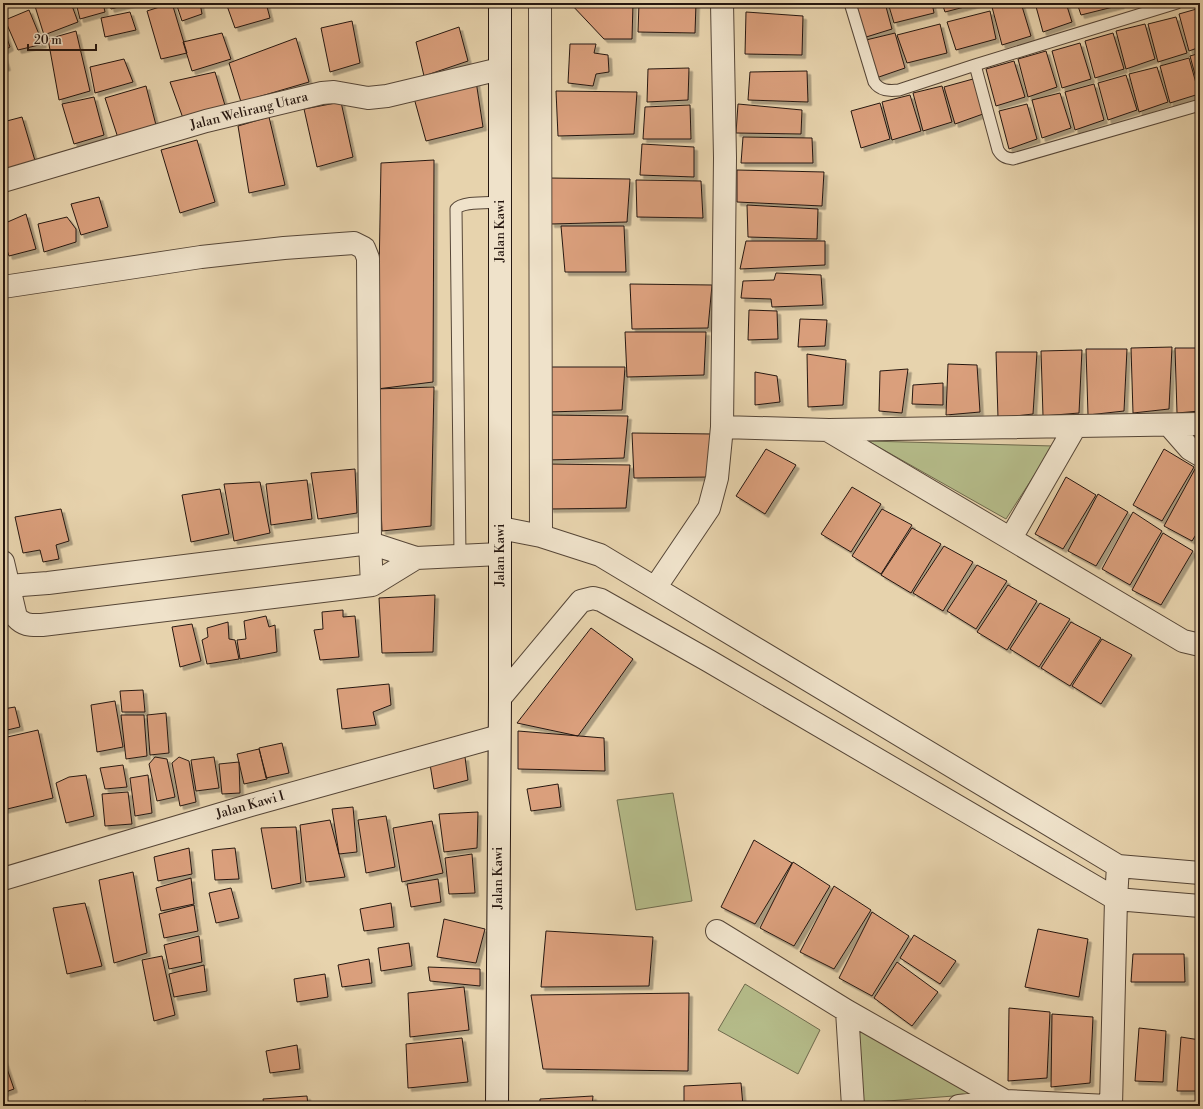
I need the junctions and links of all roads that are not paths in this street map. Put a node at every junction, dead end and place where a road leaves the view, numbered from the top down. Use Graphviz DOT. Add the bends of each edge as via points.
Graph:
graph roads {
  1 [pos="500,3"];
  2 [pos="540,3"];
  3 [pos="722,3"];
  4 [pos="850,3"];
  5 [pos="1177,3"];
  6 [pos="975,65"];
  7 [pos="500,69"];
  8 [pos="1200,105"];
  9 [pos="3,181"];
  10 [pos="500,202"];
  11 [pos="3,287"];
  12 [pos="1200,424"];
  13 [pos="1169,425"];
  14 [pos="1075,426"];
  15 [pos="722,427"];
  16 [pos="829,430"];
  17 [pos="1200,455"];
  18 [pos="500,528"];
  19 [pos="541,536"];
  20 [pos="1011,538"];
  21 [pos="370,543"];
  22 [pos="500,554"];
  23 [pos="460,556"];
  24 [pos="416,558"];
  25 [pos="3,562"];
  26 [pos="372,585"];
  27 [pos="8,586"];
  28 [pos="655,588"];
  29 [pos="726,631"];
  30 [pos="1200,645"];
  31 [pos="709,661"];
  32 [pos="500,698"];
  33 [pos="499,736"];
  34 [pos="1118,866"];
  35 [pos="1200,873"];
  36 [pos="3,879"];
  37 [pos="1116,899"];
  38 [pos="1200,906"];
  39 [pos="716,931"];
  40 [pos="847,1011"];
  41 [pos="1005,1101"];
  42 [pos="497,1106"];
  43 [pos="853,1106"];
  44 [pos="959,1106"];
  45 [pos="1110,1106"];
  1 -- 7 [label="street, Jalan Kawi"];
  2 -- 19 [label="street"];
  3 -- 15 [label="street" via="725,158"];
  4 -- 6 [label="lane" via="874,82 881,89 899,90"];
  5 -- 6 [label="lane"];
  6 -- 8 [label="lane" via="998,150 1006,158 1013,159"];
  7 -- 9 [label="street, Jalan Welirang Utara" via="387,96 368,98 334,92 322,93 206,121"];
  7 -- 10 [label="street, Jalan Kawi"];
  10 -- 18 [label="street, Jalan Kawi"];
  10 -- 23 [label="lane" via="464,204 456,209"];
  11 -- 21 [label="street" via="201,257 354,243 364,248 368,258"];
  12 -- 13 [label="street"];
  13 -- 14 [label="street"];
  13 -- 17 [label="street" via="1190,449"];
  14 -- 16 [label="street"];
  14 -- 20 [label="street"];
  15 -- 16 [label="street"];
  15 -- 28 [label="street" via="717,478 709,508"];
  16 -- 20 [label="street"];
  18 -- 19 [label="street"];
  18 -- 22 [label="street, Jalan Kawi"];
  19 -- 28 [label="street" via="600,555"];
  20 -- 30 [label="street" via="1183,641"];
  21 -- 24 [label="street"];
  21 -- 26 [label="street"];
  21 -- 27 [label="street"];
  22 -- 23 [label="street"];
  22 -- 32 [label="street, Jalan Kawi"];
  23 -- 24 [label="street"];
  24 -- 26 [label="street"];
  25 -- 27 [label="street"];
  26 -- 27 [label="street" via="34,625 20,622 16,617"];
  28 -- 29 [label="street"];
  29 -- 31 [label="street"];
  29 -- 34 [label="street"];
  31 -- 32 [label="street" via="601,600 587,598 581,601"];
  31 -- 37 [label="street"];
  32 -- 33 [label="street, Jalan Kawi"];
  33 -- 36 [label="street, Jalan Kawi I" via="251,805"];
  33 -- 42 [label="street, Jalan Kawi"];
  34 -- 35 [label="street"];
  34 -- 37 [label="street"];
  37 -- 38 [label="street"];
  37 -- 45 [label="street"];
  39 -- 40 [label="street"];
  40 -- 41 [label="street"];
  40 -- 43 [label="street"];
  41 -- 44 [label="street"];
  41 -- 45 [label="street"];
}
